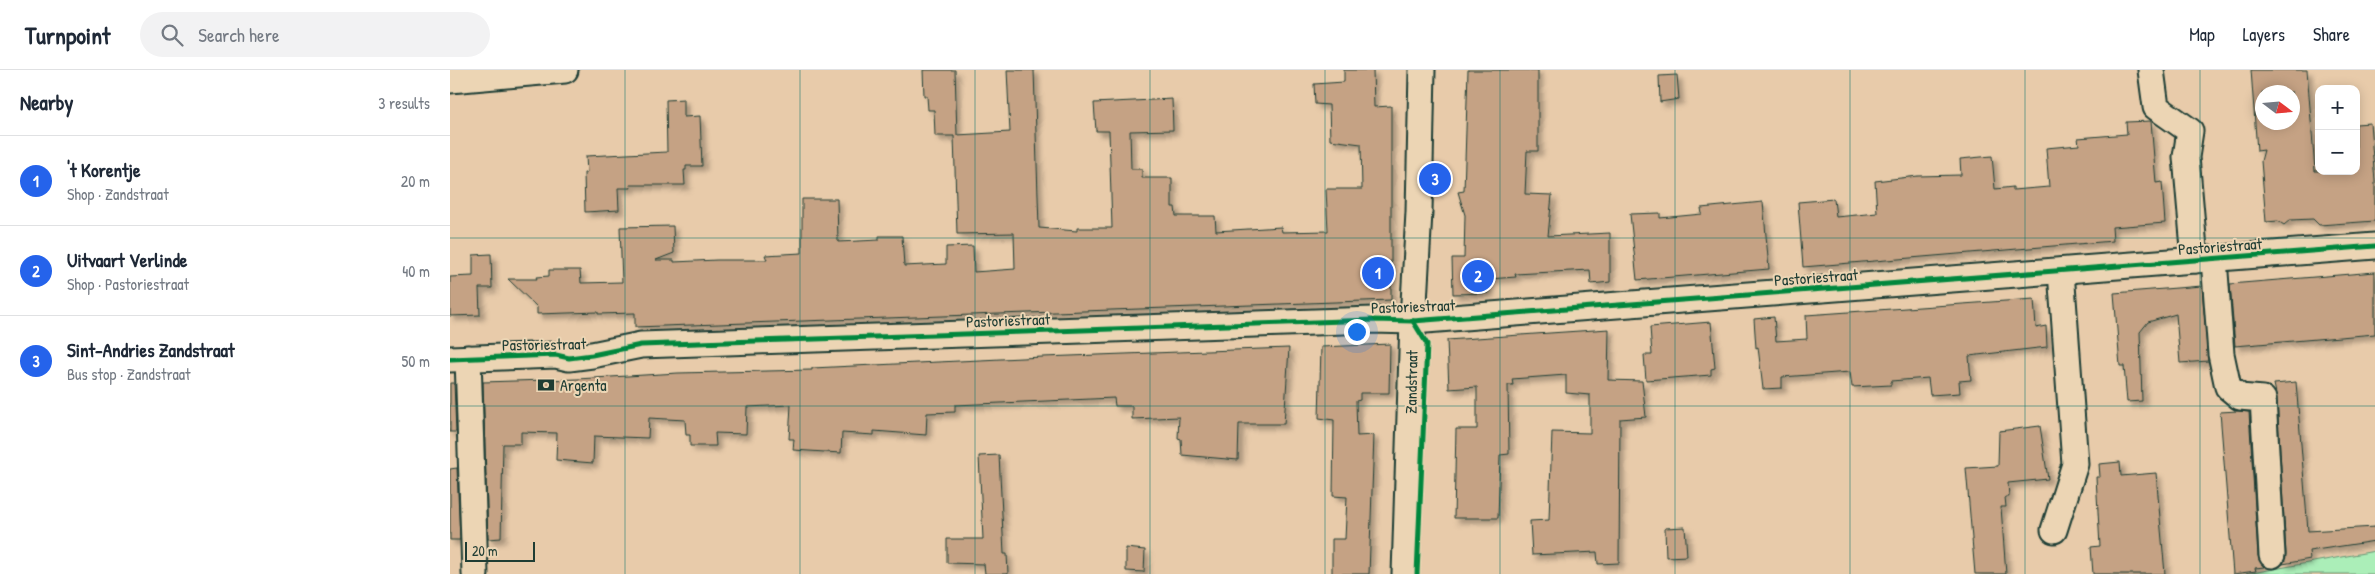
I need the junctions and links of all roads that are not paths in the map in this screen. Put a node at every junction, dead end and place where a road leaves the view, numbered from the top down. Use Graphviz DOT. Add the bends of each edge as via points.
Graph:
graph roads {
  1 [pos="565,70"];
  2 [pos="1422,70"];
  3 [pos="2151,70"];
  4 [pos="485,73"];
  5 [pos="450,80"];
  6 [pos="2375,246"];
  7 [pos="2204,260"];
  8 [pos="2061,271"];
  9 [pos="1413,321"];
  10 [pos="459,358"];
  11 [pos="2054,530"];
  12 [pos="2272,555"];
  13 [pos="475,574"];
  14 [pos="1405,574"];
  1 -- 4 [label="street"];
  2 -- 9 [label="street, Zandstraat" via="1420,212"];
  3 -- 7 [label="street" via="2156,107 2190,131 2186,157"];
  4 -- 5 [label="street"];
  6 -- 7 [label="street, Pastoriestraat"];
  7 -- 8 [label="street, Pastoriestraat"];
  7 -- 12 [label="street" via="2228,387 2240,397 2263,399"];
  8 -- 9 [label="street, Pastoriestraat"];
  8 -- 11 [label="street" via="2075,464"];
  9 -- 10 [label="street, Pastoriestraat" via="641,345 569,358 556,355"];
  9 -- 14 [label="street, Zandstraat"];
  10 -- 13 [label="street"];
}
